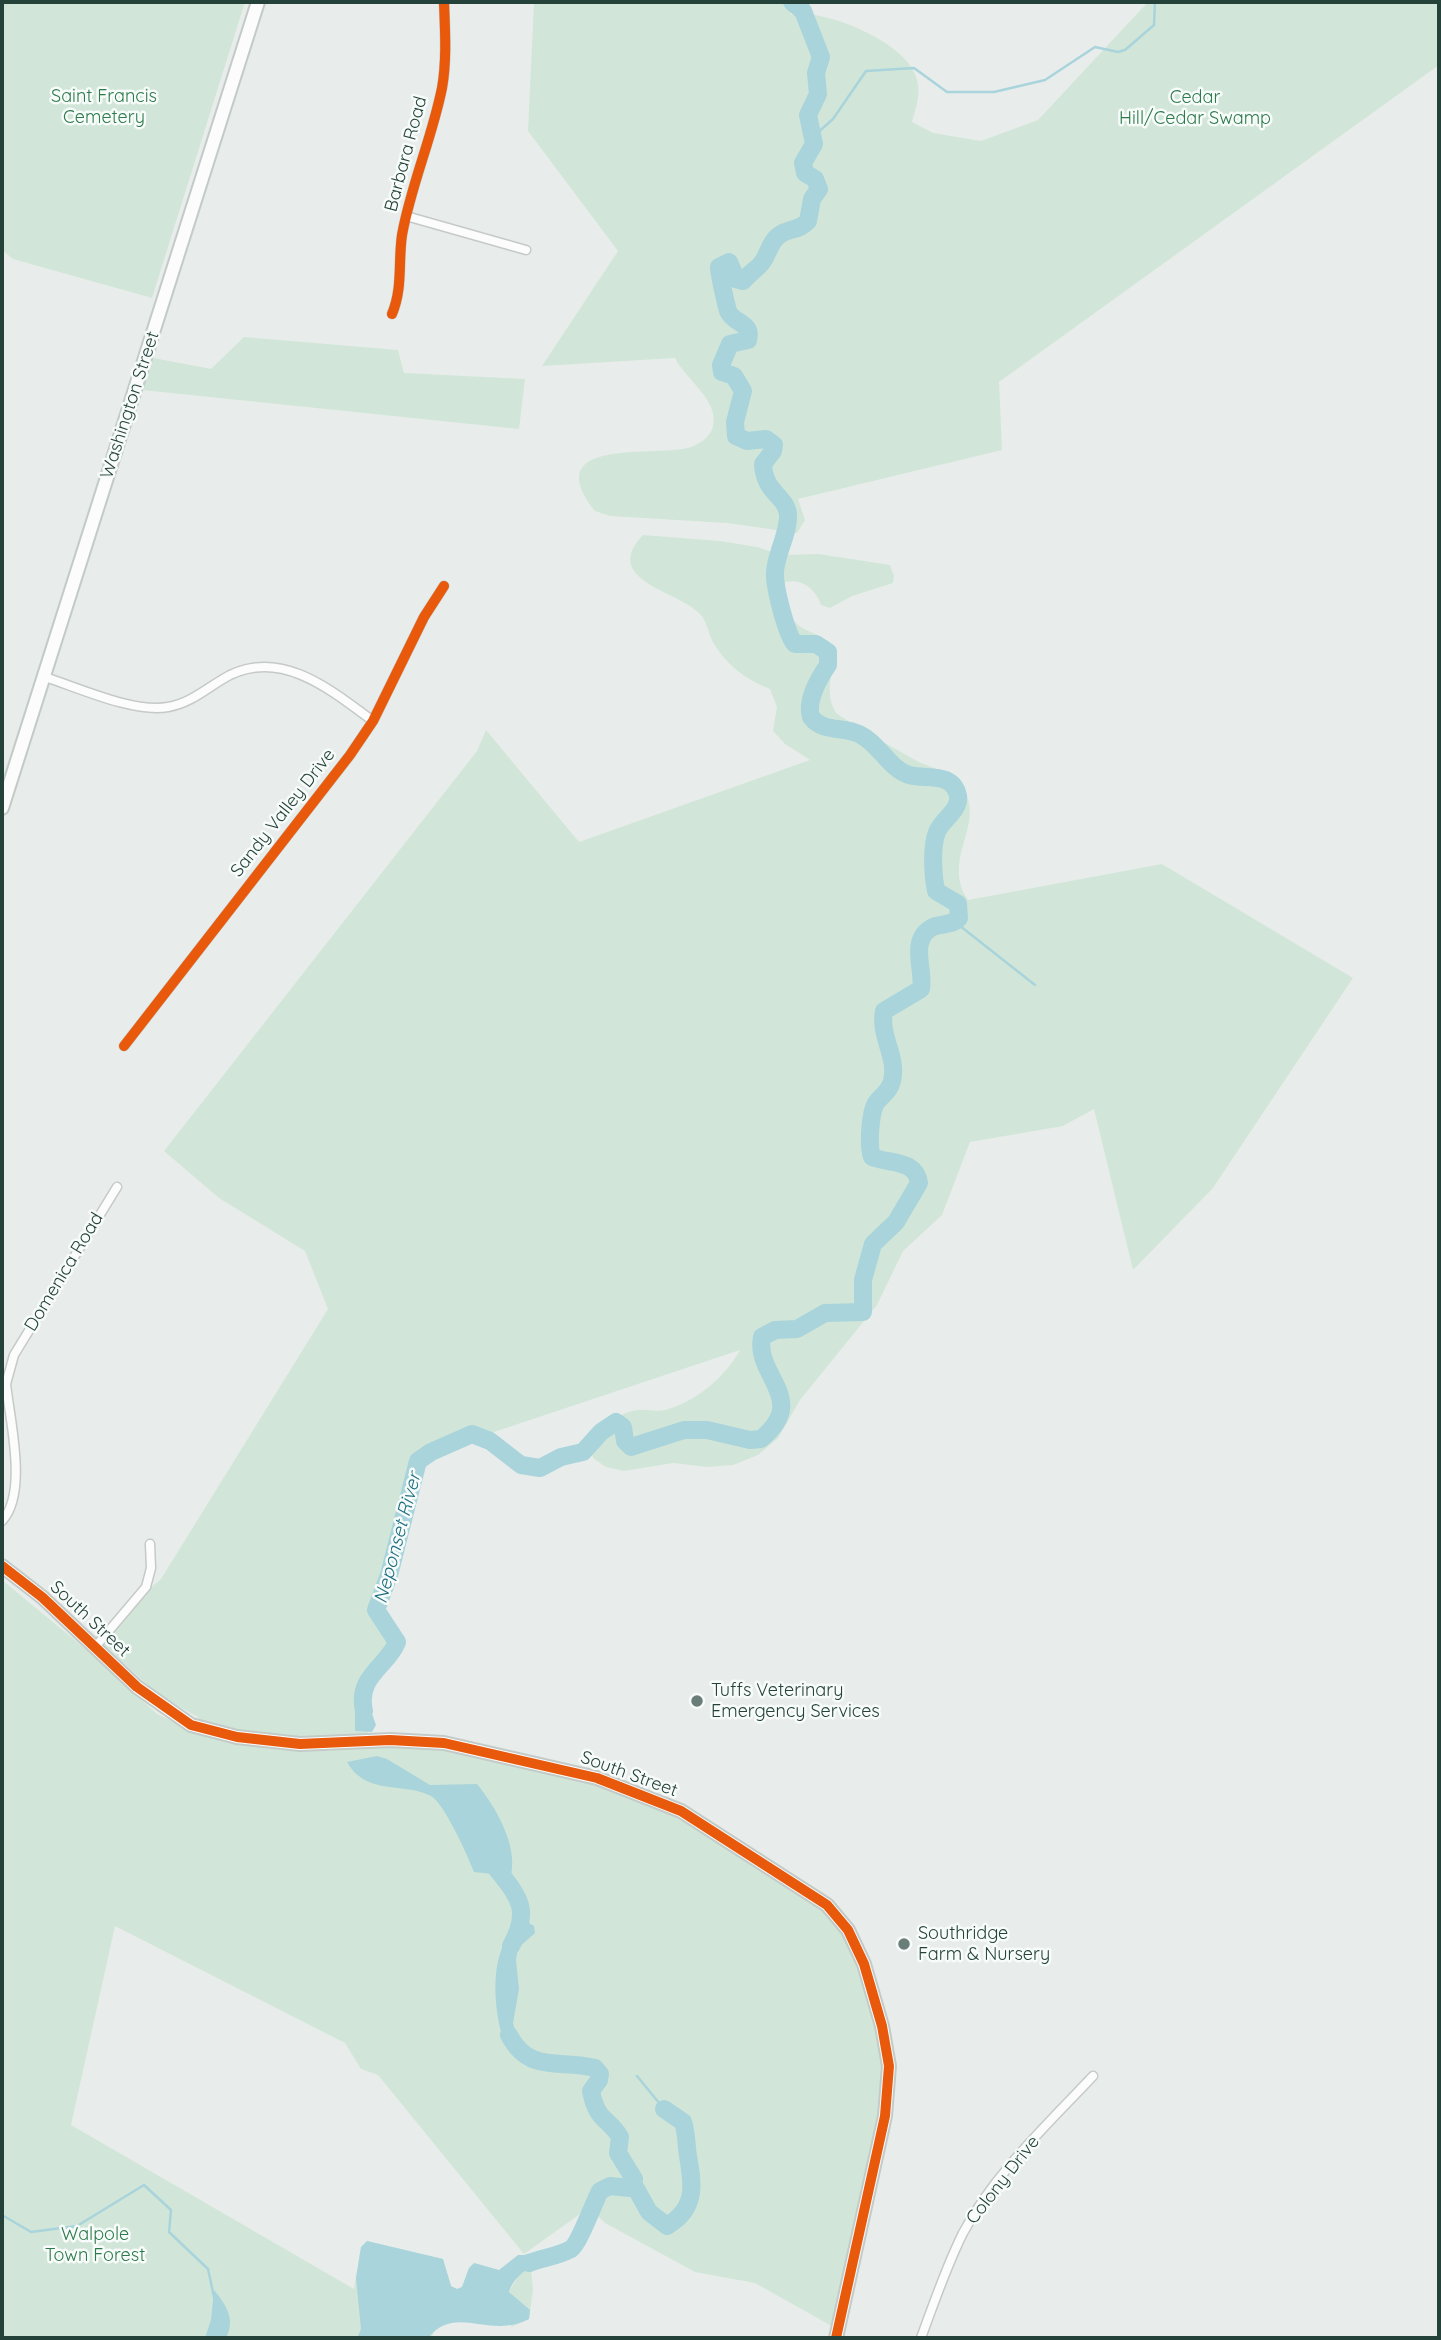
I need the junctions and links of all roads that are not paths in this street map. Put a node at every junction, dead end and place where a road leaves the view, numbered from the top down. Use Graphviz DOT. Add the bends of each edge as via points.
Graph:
graph roads {
  1 [pos="258,2"];
  2 [pos="444,2"];
  3 [pos="406,216"];
  4 [pos="526,250"];
  5 [pos="392,314"];
  6 [pos="444,586"];
  7 [pos="44,677"];
  8 [pos="373,721"];
  9 [pos="2,808"];
  10 [pos="124,1046"];
  11 [pos="117,1187"];
  12 [pos="2,1521"];
  13 [pos="150,1544"];
  14 [pos="2,1566"];
  15 [pos="96,1646"];
  16 [pos="1093,2076"];
  17 [pos="835,2338"];
  18 [pos="921,2338"];
  1 -- 7 [label="street, Washington Street"];
  2 -- 3 [label="street, Barbara Road" via="441,90"];
  3 -- 4 [label="street"];
  3 -- 5 [label="street, Barbara Road" via="398,298"];
  6 -- 8 [label="street, Sandy Valley Drive"];
  7 -- 8 [label="street" via="152,708 184,703 239,671 277,667 324,687"];
  7 -- 9 [label="street, Washington Street"];
  8 -- 10 [label="street, Sandy Valley Drive"];
  11 -- 12 [label="street, Domenica Road" via="14,1355 6,1384 17,1486"];
  13 -- 15 [label="street" via="146,1587"];
  14 -- 15 [label="street, South Street"];
  15 -- 17 [label="street, South Street" via="163,1708 191,1725 217,1733 300,1744 444,1743 615,1784 696,1820 827,1905 848,1930 864,1964 889,2066 886,2116"];
  16 -- 18 [label="street, Colony Drive" via="1023,2150 976,2211 944,2274"];
}
